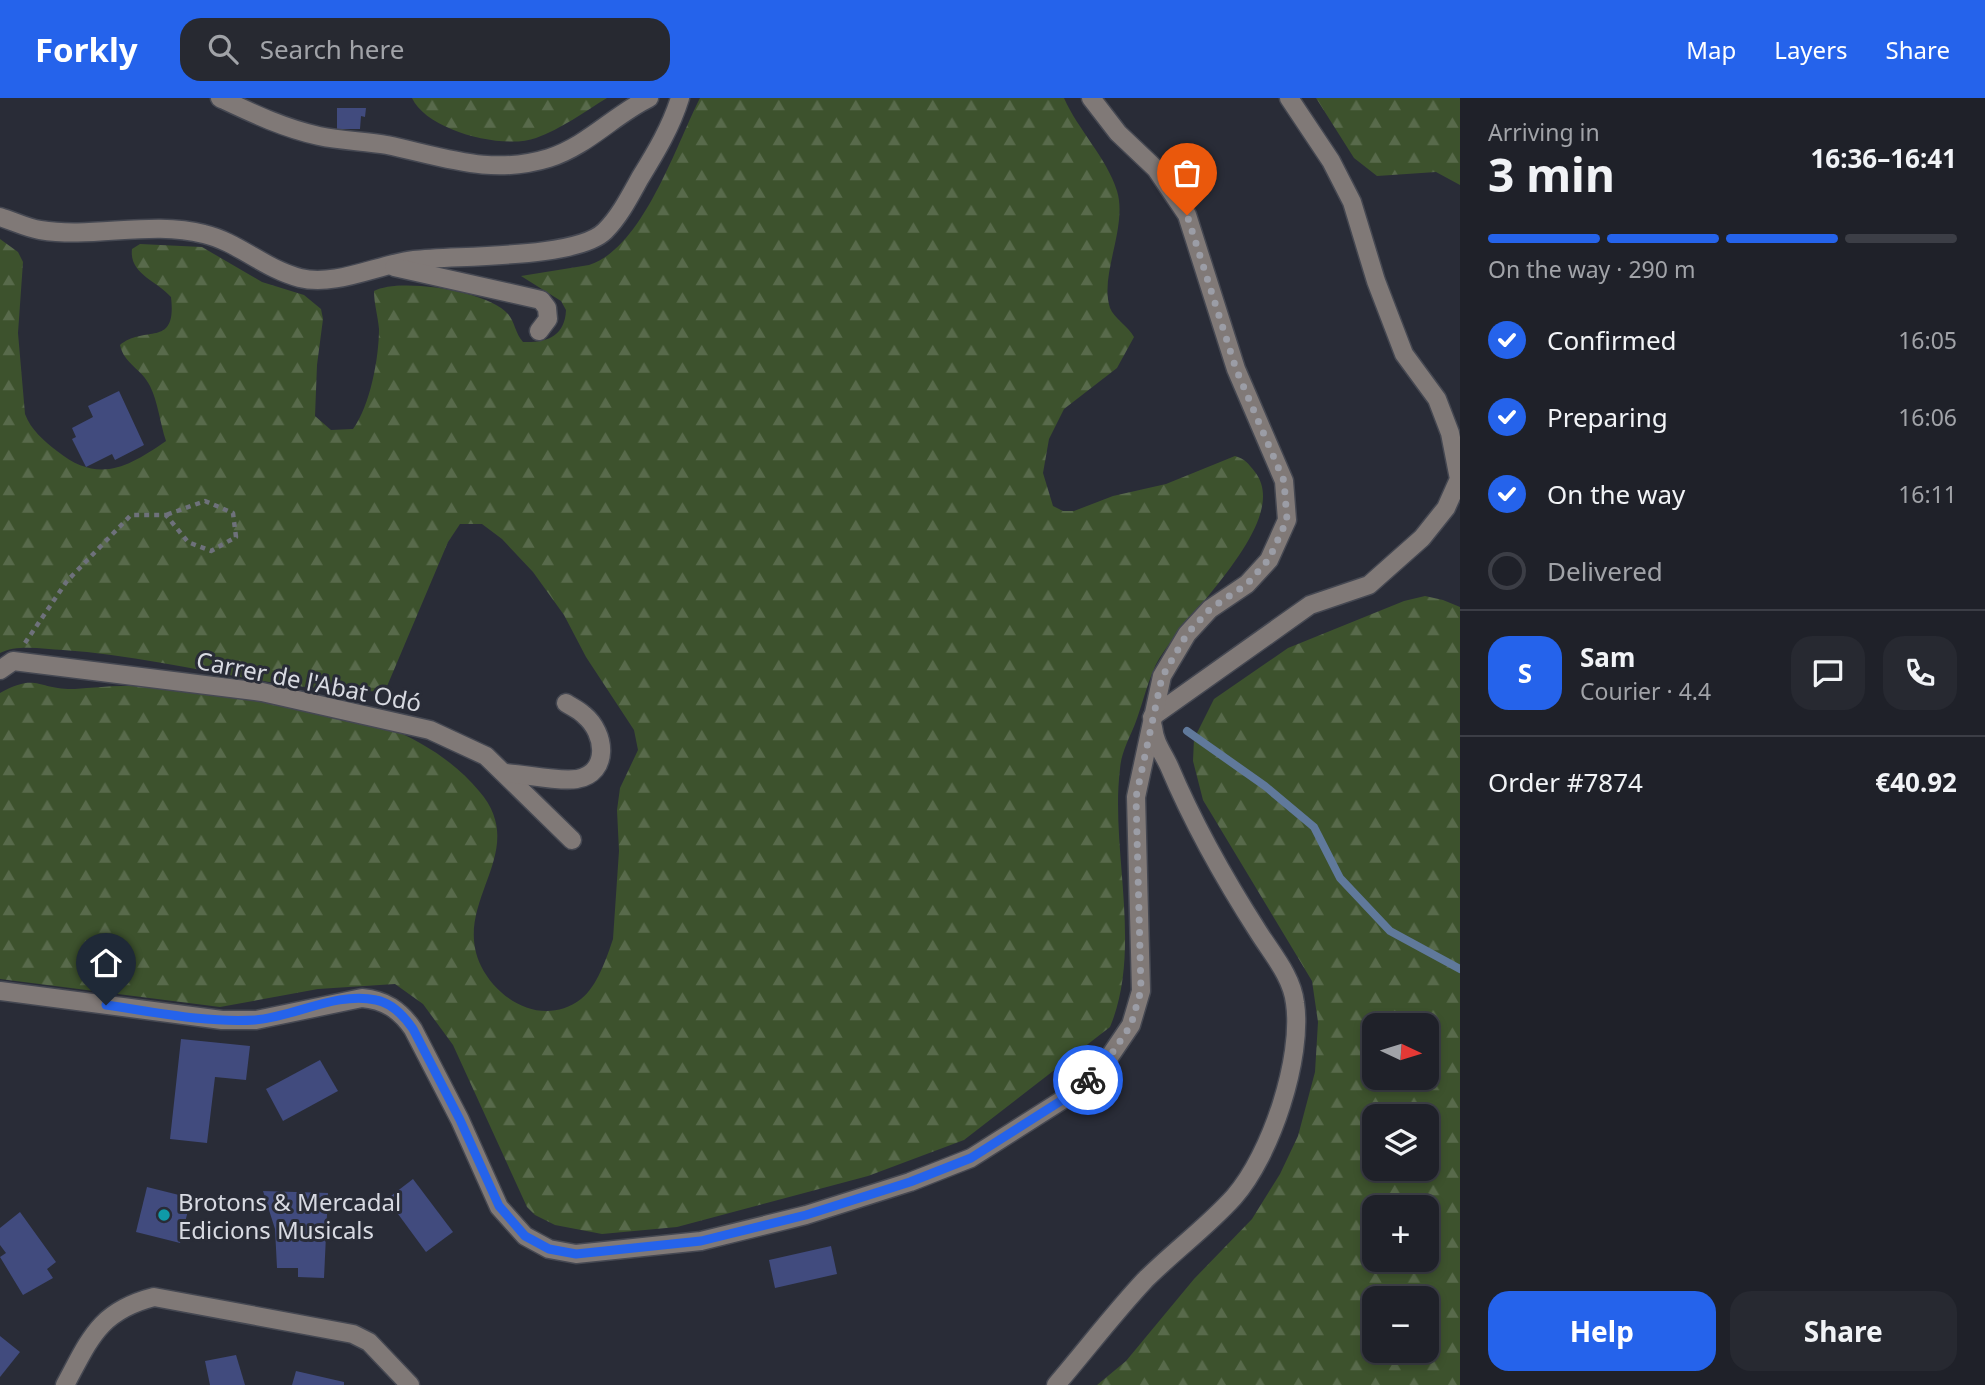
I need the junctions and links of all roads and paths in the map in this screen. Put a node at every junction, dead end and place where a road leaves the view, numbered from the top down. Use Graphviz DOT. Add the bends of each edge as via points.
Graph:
graph roads {
  1 [pos="220,98"];
  2 [pos="649,98"];
  3 [pos="680,98"];
  4 [pos="1091,98"];
  5 [pos="1289,98"];
  6 [pos="0,217"];
  7 [pos="383,265"];
  8 [pos="539,331"];
  9 [pos="166,515"];
  10 [pos="6,665"];
  11 [pos="566,703"];
  12 [pos="1152,717"];
  13 [pos="505,773"];
  14 [pos="572,840"];
  15 [pos="0,991"];
  16 [pos="65,1385"];
  17 [pos="410,1385"];
  18 [pos="1056,1385"];
  1 -- 2 [label="street" via="274,124 481,167 550,158"];
  3 -- 7 [label="street" via="671,127 622,209 593,239 552,251"];
  4 -- 12 [label="street" via="1118,133 1156,169 1187,215 1236,369 1284,481 1287,520 1269,559 1247,584 1210,609 1187,634 1162,677"];
  5 -- 12 [label="street" via="1352,202 1404,354 1437,399 1450,433 1459,479 1446,508 1422,538 1369,585 1310,605"];
  6 -- 7 [label="street" via="41,230 204,233 264,266 303,279 335,277"];
  7 -- 8 [label="street" via="541,300 548,319"];
  9 -- 9 [label="path" via="188,542 211,551 236,537 233,513 205,501"];
  9 -- 10 [label="path" via="131,514 67,581"];
  10 -- 13 [label="street, Carrer de l'Abat Odó" via="262,692 430,730 486,756"];
  11 -- 13 [label="street" via="586,716 602,740 601,762 592,774 575,779"];
  12 -- 15 [label="street" via="1136,797 1141,990 1131,1025 1110,1056 1078,1090 971,1158 806,1215 701,1241 576,1254 549,1249 525,1236 499,1206 413,1029 404,1016 377,1000 349,1000 256,1020 222,1020"];
  12 -- 18 [label="street" via="1156,746 1184,800 1248,917 1287,976 1296,1005 1293,1047 1279,1111 1241,1187 1145,1280"];
  13 -- 14 [label="street, Carrer de l'Abat Odó"];
  16 -- 17 [label="street" via="95,1329 124,1306 154,1297 353,1334 369,1342"];
}
